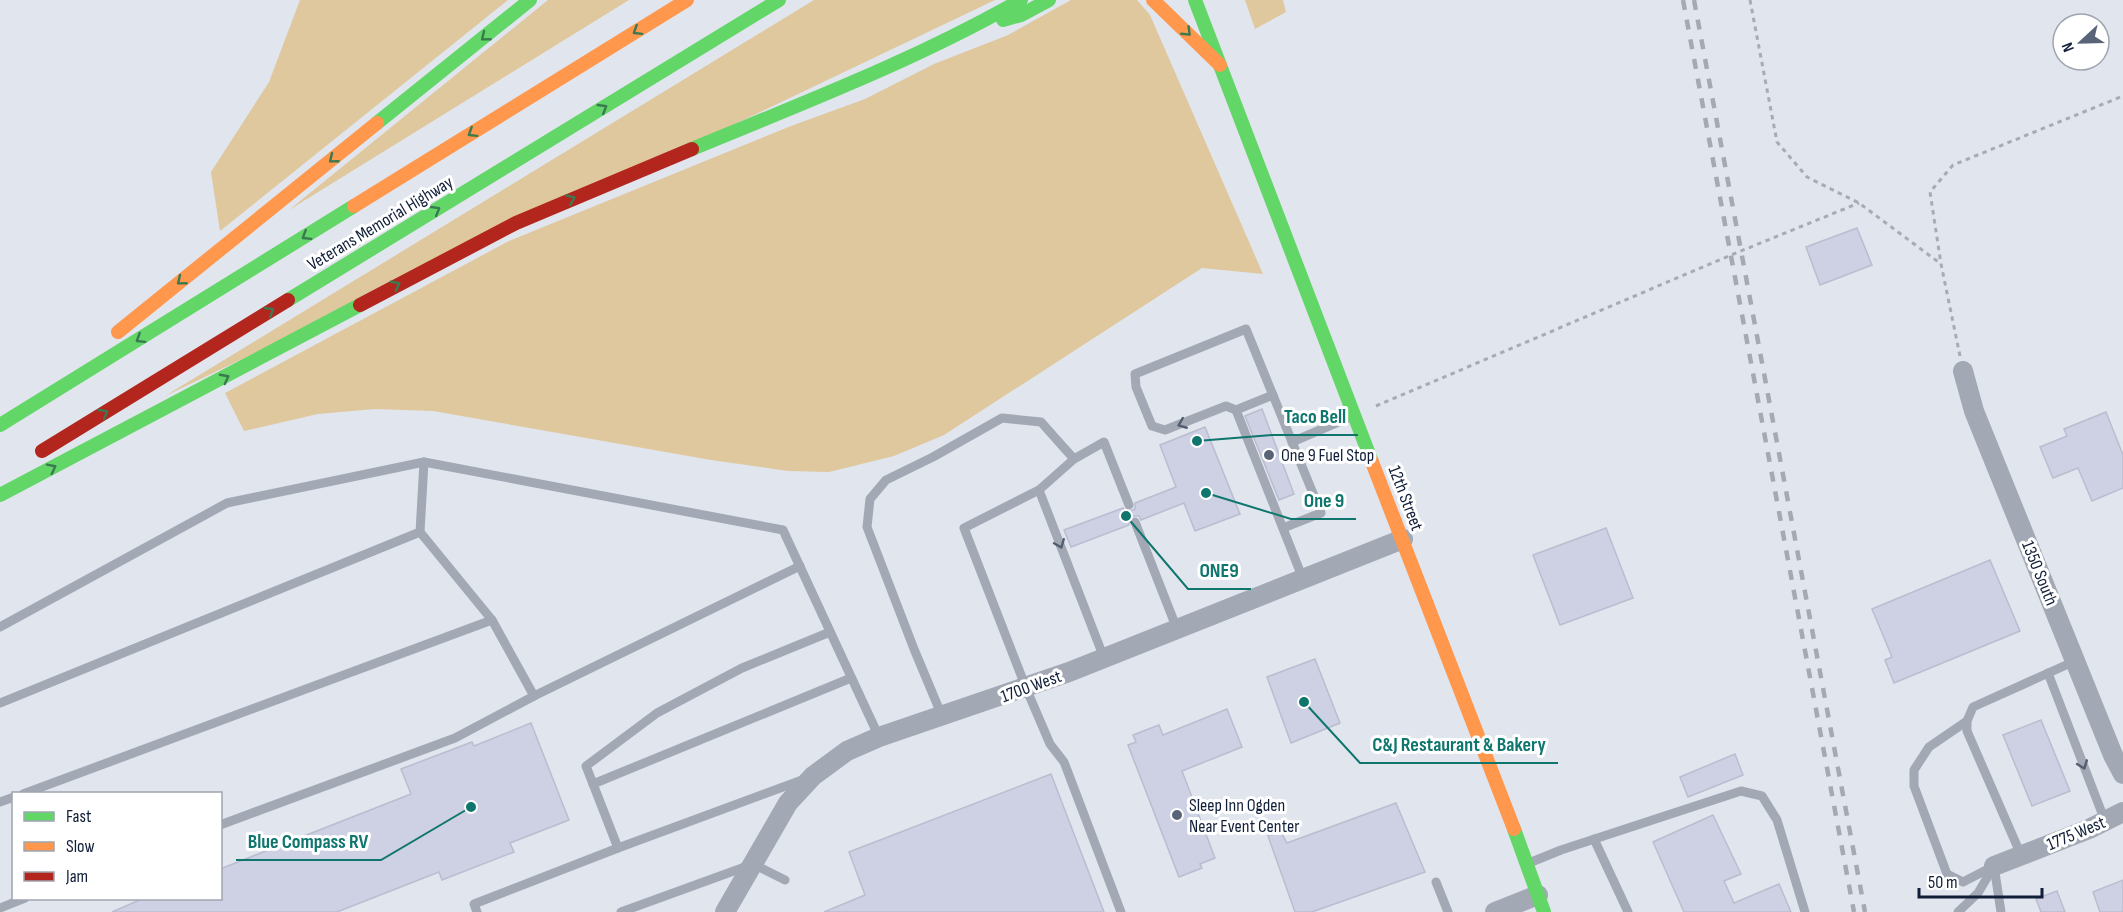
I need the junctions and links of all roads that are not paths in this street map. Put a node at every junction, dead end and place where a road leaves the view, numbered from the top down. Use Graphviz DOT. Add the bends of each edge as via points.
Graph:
graph roads {
  1 [pos="530,0"];
  2 [pos="687,0"];
  3 [pos="779,0"];
  4 [pos="1021,0"];
  5 [pos="1049,0"];
  6 [pos="1153,0"];
  7 [pos="1195,0"];
  8 [pos="970,29"];
  9 [pos="1220,64"];
  10 [pos="1963,371"];
  11 [pos="1273,395"];
  12 [pos="1236,410"];
  13 [pos="1355,415"];
  14 [pos="2,424"];
  15 [pos="1292,442"];
  16 [pos="30,458"];
  17 [pos="1074,459"];
  18 [pos="424,462"];
  19 [pos="1038,490"];
  20 [pos="0,495"];
  21 [pos="1129,505"];
  22 [pos="1135,522"];
  23 [pos="1283,528"];
  24 [pos="420,532"];
  25 [pos="1403,539"];
  26 [pos="800,566"];
  27 [pos="1303,579"];
  28 [pos="492,620"];
  29 [pos="0,627"];
  30 [pos="1177,628"];
  31 [pos="830,632"];
  32 [pos="1104,658"];
  33 [pos="2075,661"];
  34 [pos="2048,672"];
  35 [pos="852,678"];
  36 [pos="1026,688"];
  37 [pos="534,696"];
  38 [pos="0,703"];
  39 [pos="942,716"];
  40 [pos="1967,721"];
  41 [pos="879,737"];
  42 [pos="2123,774"];
  43 [pos="813,776"];
  44 [pos="593,784"];
  45 [pos="29,792"];
  46 [pos="2114,817"];
  47 [pos="222,824"];
  48 [pos="1594,840"];
  49 [pos="618,848"];
  50 [pos="2021,855"];
  51 [pos="753,864"];
  52 [pos="1527,864"];
  53 [pos="1994,866"];
  54 [pos="785,880"];
  55 [pos="1436,882"];
  56 [pos="20,900"];
  57 [pos="1541,904"];
  58 [pos="0,908"];
  59 [pos="477,912"];
  60 [pos="621,912"];
  61 [pos="725,912"];
  62 [pos="1121,912"];
  63 [pos="1448,912"];
  64 [pos="1495,912"];
  65 [pos="1628,912"];
  66 [pos="1805,912"];
  67 [pos="1958,912"];
  68 [pos="2001,912"];
  1 -- 14 [label="main road, one-way"];
  2 -- 14 [label="main road, Veterans Memorial Highway, one-way"];
  16 -- 3 [label="main road, Veterans Memorial Highway, one-way"];
  4 -- 8 [label="main road"];
  5 -- 8 [label="main road" via="1021,15"];
  6 -- 9 [label="main road, one-way"];
  7 -- 9 [label="main road, 12th Street"];
  20 -- 8 [label="main road, one-way" via="516,223"];
  9 -- 13 [label="main road, 12th Street"];
  10 -- 33 [label="street, 1350 South" via="1974,411"];
  11 -- 12 [label="lane"];
  12 -- 11 [label="lane, one-way" via="1226,406 1166,430 1152,426 1136,387 1135,374 1246,329"];
  11 -- 15 [label="lane"];
  12 -- 23 [label="lane"];
  13 -- 15 [label="lane"];
  13 -- 25 [label="main road, 12th Street"];
  15 -- 23 [label="lane" via="1320,513"];
  17 -- 19 [label="lane"];
  17 -- 21 [label="lane" via="1104,442"];
  17 -- 39 [label="lane" via="1041,422 1002,418 886,480 870,499 867,527"];
  18 -- 24 [label="lane"];
  18 -- 26 [label="lane" via="783,530"];
  18 -- 29 [label="lane" via="227,503"];
  19 -- 32 [label="lane, one-way"];
  19 -- 36 [label="lane" via="964,528"];
  22 -- 30 [label="lane"];
  23 -- 27 [label="lane"];
  24 -- 28 [label="lane"];
  24 -- 38 [label="lane"];
  25 -- 27 [label="street, 1700 West"];
  25 -- 52 [label="main road, 12th Street"];
  26 -- 31 [label="lane"];
  26 -- 37 [label="lane"];
  27 -- 30 [label="street, 1700 West"];
  28 -- 37 [label="lane"];
  28 -- 45 [label="lane"];
  30 -- 32 [label="street, 1700 West"];
  31 -- 35 [label="lane"];
  31 -- 44 [label="lane" via="742,669 657,713 586,766"];
  32 -- 36 [label="street, 1700 West"];
  33 -- 34 [label="lane"];
  33 -- 42 [label="street, 1350 South"];
  34 -- 40 [label="lane" via="1973,707"];
  34 -- 46 [label="lane, one-way" via="2062,711"];
  35 -- 41 [label="lane"];
  35 -- 44 [label="lane"];
  36 -- 39 [label="street, 1700 West"];
  36 -- 62 [label="lane" via="1050,744 1064,762"];
  37 -- 47 [label="lane" via="455,738"];
  39 -- 41 [label="street, 1700 West"];
  40 -- 50 [label="lane" via="1967,731"];
  40 -- 53 [label="lane" via="1929,747 1914,770 1914,786 1947,874 1963,882"];
  41 -- 43 [label="street, 1700 West" via="847,751"];
  43 -- 49 [label="lane"];
  43 -- 51 [label="street, 1700 West" via="788,803"];
  44 -- 49 [label="lane"];
  46 -- 50 [label="street, 1775 West"];
  48 -- 52 [label="lane"];
  48 -- 65 [label="lane"];
  48 -- 66 [label="lane" via="1741,791 1762,796 1776,820"];
  49 -- 59 [label="lane" via="474,904"];
  50 -- 53 [label="street, 1775 West"];
  51 -- 54 [label="lane"];
  51 -- 60 [label="lane"];
  51 -- 61 [label="street, 1700 West"];
  52 -- 57 [label="main road, 12th Street"];
  53 -- 67 [label="lane" via="1978,894"];
  53 -- 68 [label="lane"];
  55 -- 63 [label="lane"];
  56 -- 58 [label="lane"];
  57 -- 64 [label="street"];
}
